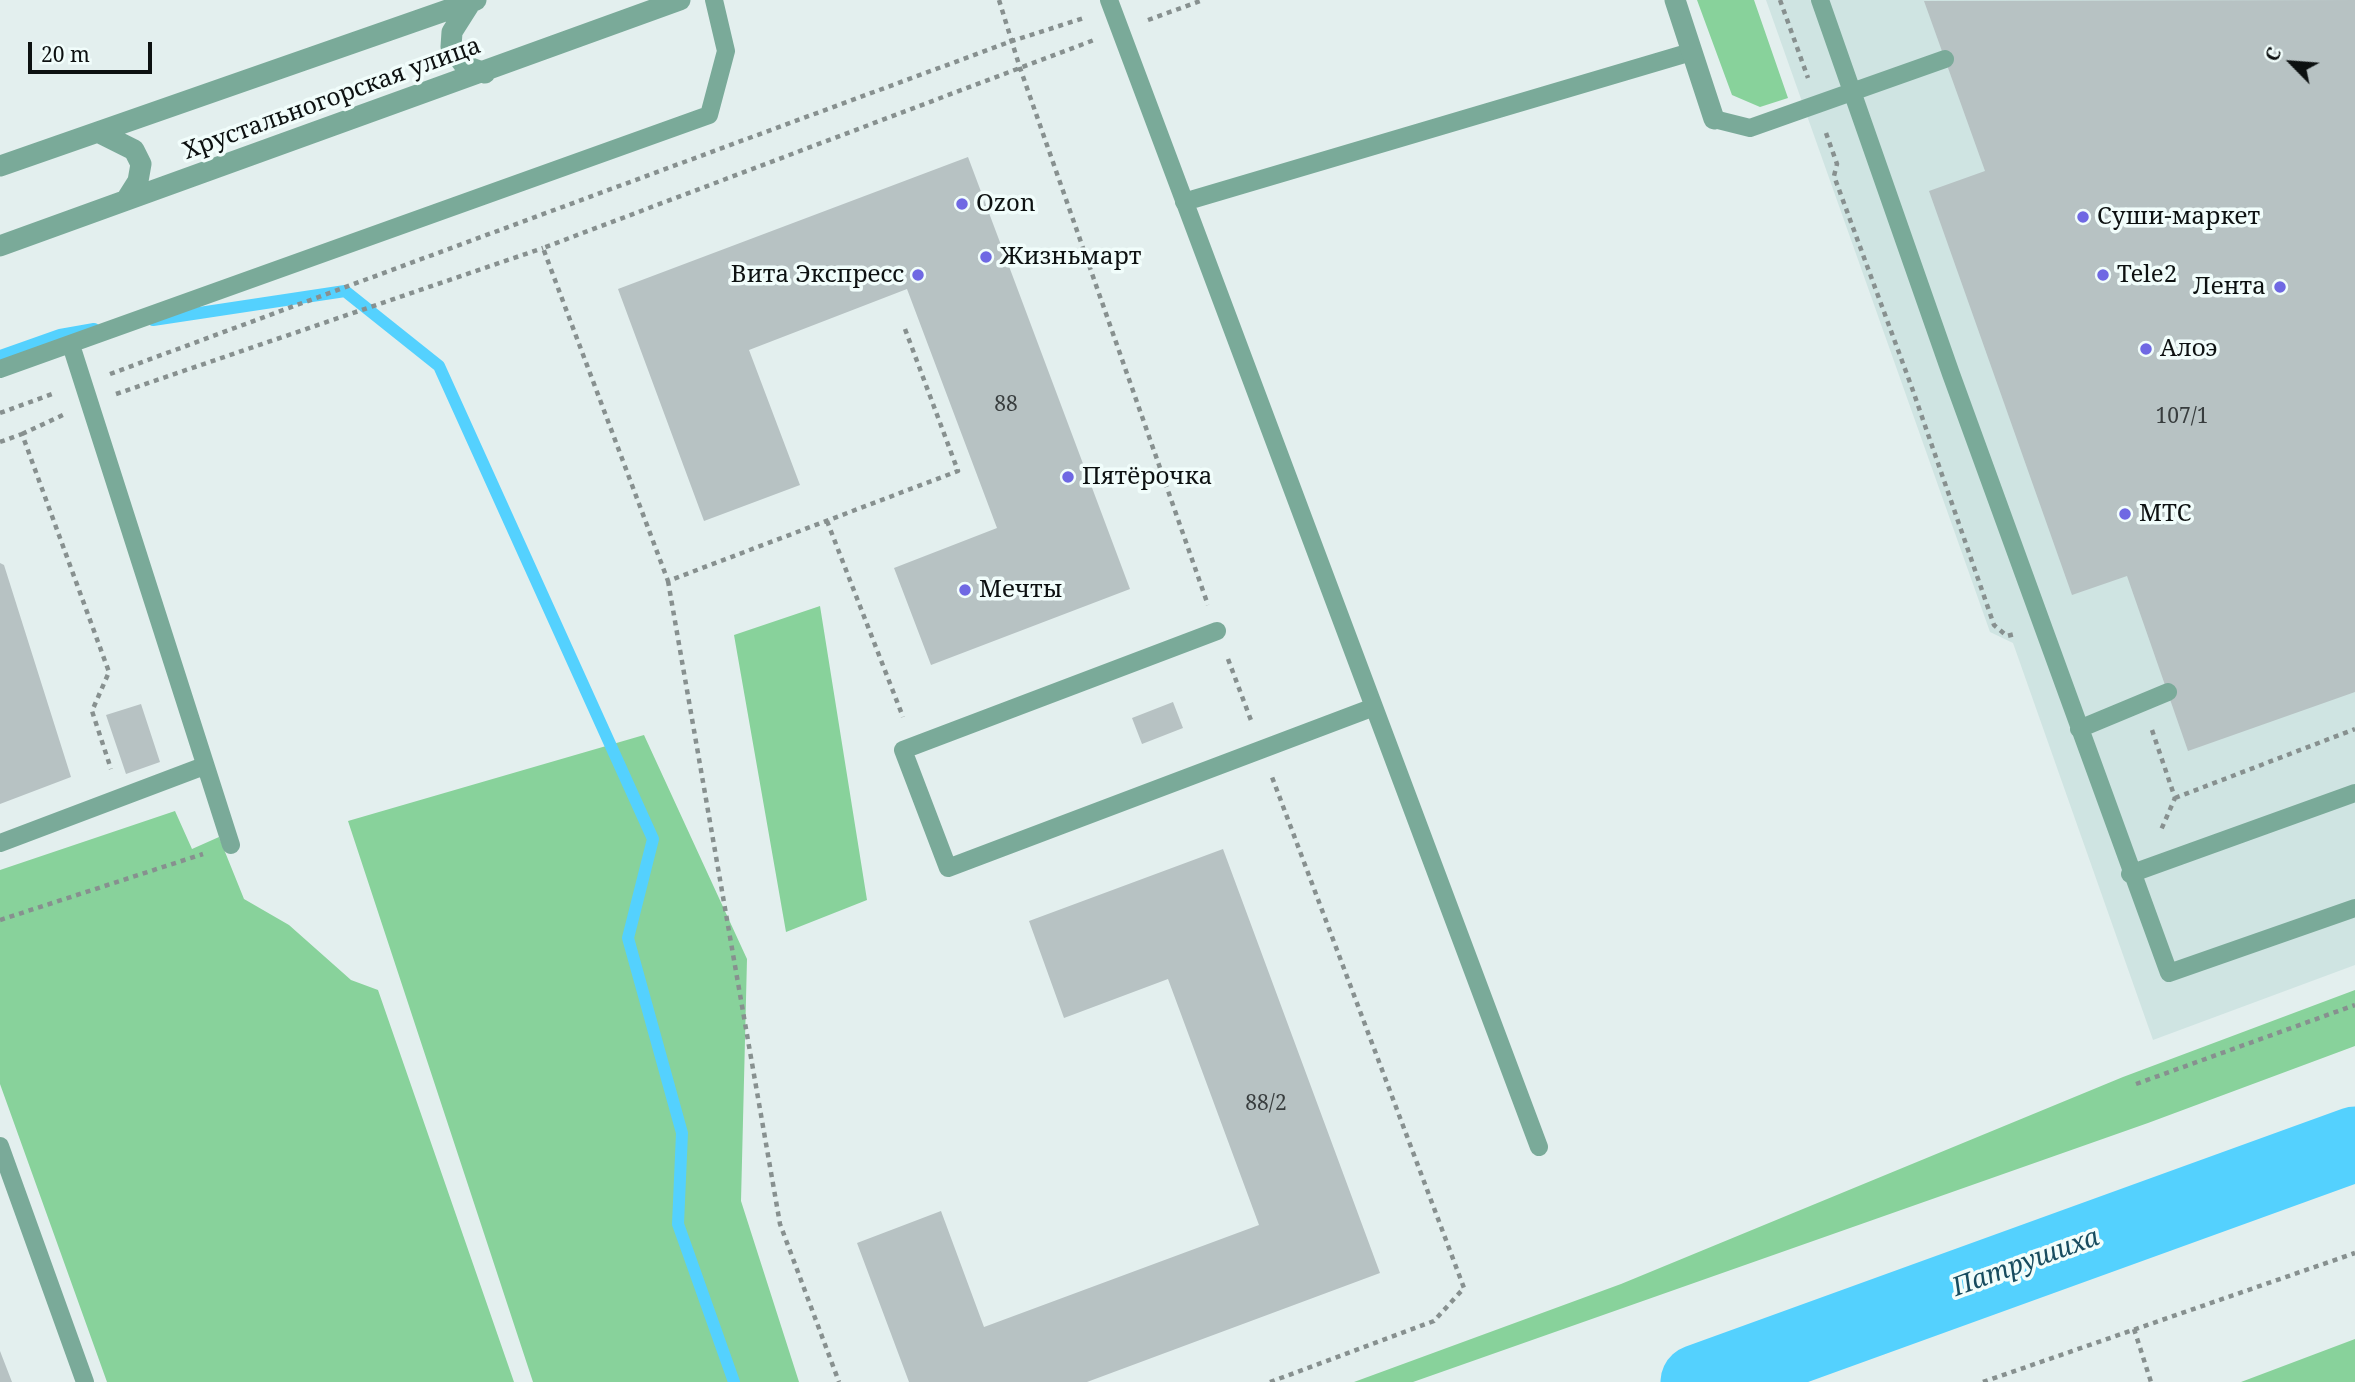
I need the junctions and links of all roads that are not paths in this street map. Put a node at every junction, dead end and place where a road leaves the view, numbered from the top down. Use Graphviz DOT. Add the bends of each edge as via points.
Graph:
graph roads {
  1 [pos="680,0"];
  2 [pos="714,0"];
  3 [pos="1675,0"];
  4 [pos="1820,0"];
  5 [pos="473,1"];
  6 [pos="1111,4"];
  7 [pos="1691,52"];
  8 [pos="1945,59"];
  9 [pos="485,73"];
  10 [pos="1851,90"];
  11 [pos="1714,118"];
  12 [pos="98,132"];
  13 [pos="0,166"];
  14 [pos="126,200"];
  15 [pos="1184,202"];
  16 [pos="0,246"];
  17 [pos="71,345"];
  18 [pos="0,369"];
  19 [pos="1217,631"];
  20 [pos="2168,692"];
  21 [pos="1374,707"];
  22 [pos="2079,729"];
  23 [pos="204,766"];
  24 [pos="2355,793"];
  25 [pos="0,844"];
  26 [pos="231,845"];
  27 [pos="2130,874"];
  28 [pos="2355,908"];
  29 [pos="0,1146"];
  30 [pos="1539,1147"];
  31 [pos="85,1382"];
  1 -- 9 [label="street, Хрустальногорская улица"];
  2 -- 17 [label="lane" via="726,51 709,115"];
  3 -- 7 [label="street"];
  4 -- 10 [label="lane"];
  5 -- 9 [label="street" via="452,32 451,47 465,66"];
  5 -- 12 [label="street, Хрустальногорская улица"];
  6 -- 15 [label="lane"];
  7 -- 11 [label="street"];
  7 -- 15 [label="lane"];
  8 -- 10 [label="lane"];
  9 -- 14 [label="street, Хрустальногорская улица"];
  10 -- 11 [label="lane" via="1750,128"];
  10 -- 22 [label="lane"];
  12 -- 13 [label="street, Хрустальногорская улица"];
  12 -- 14 [label="street" via="134,150 141,164 138,181"];
  14 -- 16 [label="street, Хрустальногорская улица"];
  15 -- 21 [label="lane"];
  17 -- 18 [label="lane"];
  17 -- 23 [label="lane"];
  19 -- 21 [label="lane" via="902,750 947,868"];
  20 -- 22 [label="lane"];
  21 -- 30 [label="lane"];
  22 -- 27 [label="lane"];
  23 -- 25 [label="lane"];
  23 -- 26 [label="lane"];
  24 -- 27 [label="lane"];
  27 -- 28 [label="lane" via="2169,973"];
  29 -- 31 [label="lane"];
}
